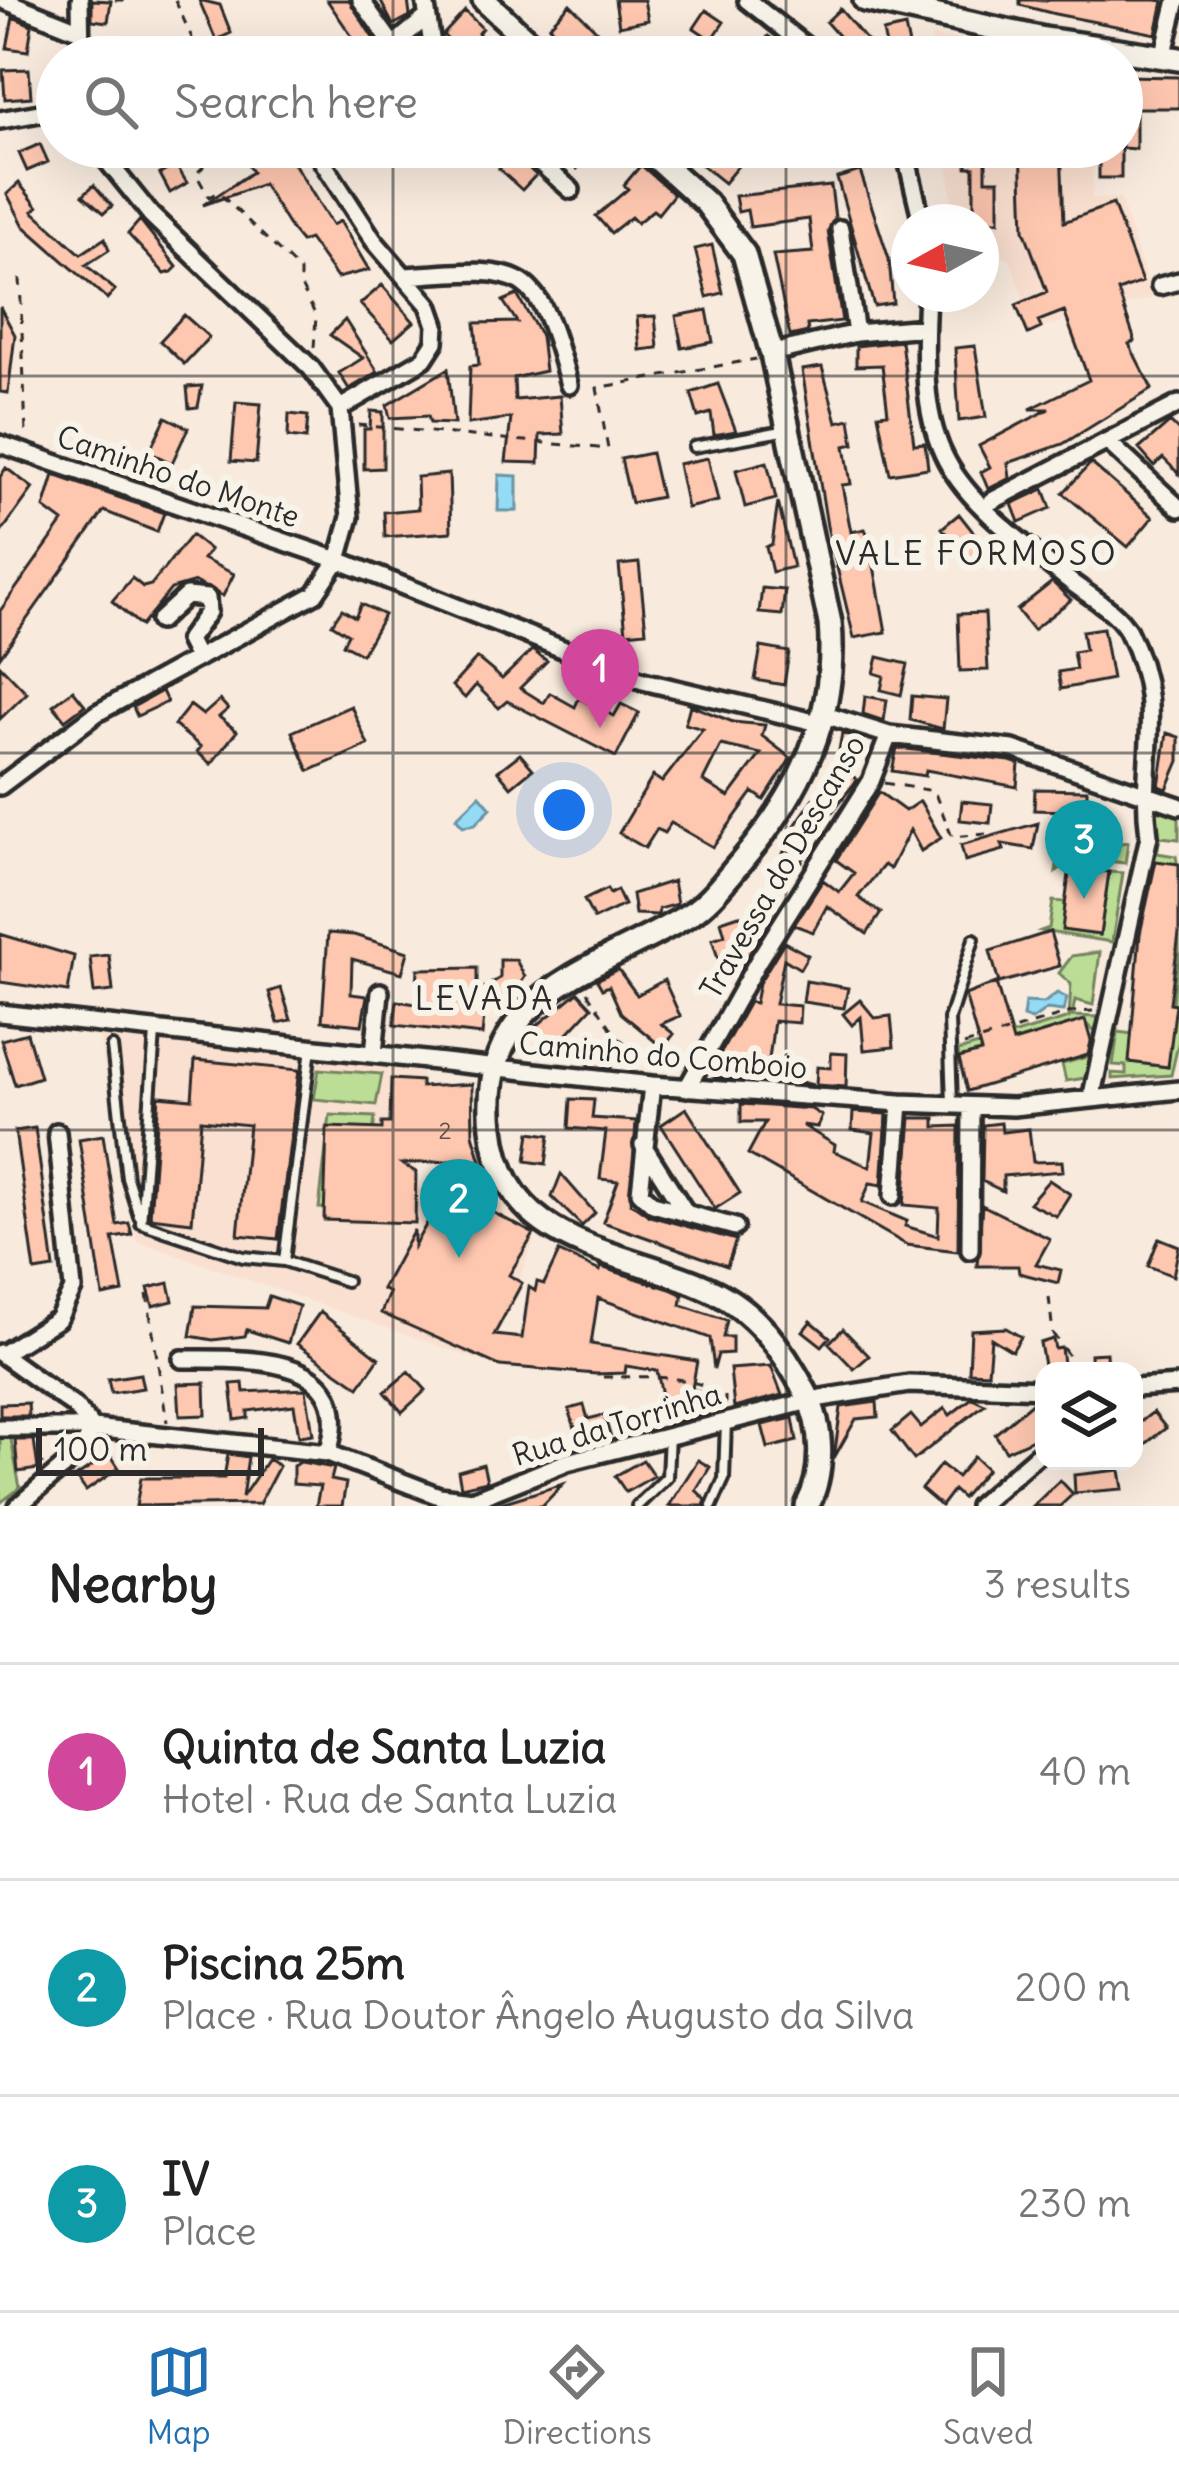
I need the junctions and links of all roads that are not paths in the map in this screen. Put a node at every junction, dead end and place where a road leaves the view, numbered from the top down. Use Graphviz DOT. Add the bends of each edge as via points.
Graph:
graph roads {
  1 [pos="3,0"];
  2 [pos="80,0"];
  3 [pos="361,0"];
  4 [pos="484,0"];
  5 [pos="747,0"];
  6 [pos="865,0"];
  7 [pos="1177,0"];
  8 [pos="926,7"];
  9 [pos="426,8"];
  10 [pos="78,30"];
  11 [pos="79,36"];
  12 [pos="387,36"];
  13 [pos="407,36"];
  14 [pos="523,36"];
  15 [pos="792,36"];
  16 [pos="1065,36"];
  17 [pos="1171,58"];
  18 [pos="36,114"];
  19 [pos="0,120"];
  20 [pos="113,168"];
  21 [pos="327,168"];
  22 [pos="546,168"];
  23 [pos="667,168"];
  24 [pos="909,168"];
  25 [pos="571,190"];
  26 [pos="918,204"];
  27 [pos="839,229"];
  28 [pos="407,276"];
  29 [pos="1179,281"];
  30 [pos="1160,286"];
  31 [pos="926,312"];
  32 [pos="926,327"];
  33 [pos="856,333"];
  34 [pos="785,350"];
  35 [pos="569,385"];
  36 [pos="1179,404"];
  37 [pos="341,416"];
  38 [pos="789,430"];
  39 [pos="1107,441"];
  40 [pos="0,444"];
  41 [pos="694,447"];
  42 [pos="992,501"];
  43 [pos="1179,508"];
  44 [pos="338,560"];
  45 [pos="159,621"];
  46 [pos="197,658"];
  47 [pos="824,719"];
  48 [pos="890,735"];
  49 [pos="0,786"];
  50 [pos="1142,791"];
  51 [pos="1179,806"];
  52 [pos="974,939"];
  53 [pos="380,992"];
  54 [pos="0,1013"];
  55 [pos="156,1030"];
  56 [pos="112,1047"];
  57 [pos="311,1047"];
  58 [pos="374,1054"];
  59 [pos="497,1067"];
  60 [pos="652,1085"];
  61 [pos="686,1088"];
  62 [pos="1179,1090"];
  63 [pos="1091,1099"];
  64 [pos="900,1103"];
  65 [pos="952,1105"];
  66 [pos="971,1106"];
  67 [pos="57,1132"];
  68 [pos="643,1145"];
  69 [pos="893,1196"];
  70 [pos="686,1213"];
  71 [pos="139,1216"];
  72 [pos="735,1227"];
  73 [pos="970,1250"];
  74 [pos="284,1261"];
  75 [pos="346,1281"];
  76 [pos="1,1353"];
  77 [pos="182,1359"];
  78 [pos="1179,1385"];
  79 [pos="1143,1387"];
  80 [pos="1035,1388"];
  81 [pos="810,1400"];
  82 [pos="726,1419"];
  83 [pos="92,1427"];
  84 [pos="0,1428"];
  85 [pos="669,1433"];
  86 [pos="328,1453"];
  87 [pos="1035,1457"];
  88 [pos="18,1506"];
  89 [pos="637,1506"];
  90 [pos="712,1506"];
  91 [pos="807,1506"];
  92 [pos="978,1506"];
  1 -- 10 [label="street"];
  2 -- 10 [label="street"];
  3 -- 12 [label="street"];
  4 -- 14 [label="street"];
  5 -- 15 [label="street"];
  6 -- 8 [label="street"];
  7 -- 17 [label="street"];
  8 -- 16 [label="street"];
  9 -- 13 [label="street"];
  10 -- 11 [label="street"];
  18 -- 19 [label="street"];
  20 -- 37 [label="street" via="151,215 311,368"];
  21 -- 28 [label="street" via="374,242"];
  22 -- 25 [label="street"];
  23 -- 38 [label="street" via="744,254"];
  24 -- 26 [label="street"];
  27 -- 33 [label="street"];
  28 -- 35 [label="street" via="490,269 524,282 556,334"];
  28 -- 37 [label="street" via="429,304 434,343 424,359"];
  29 -- 30 [label="street"];
  31 -- 32 [label="street"];
  32 -- 33 [label="street"];
  32 -- 50 [label="street" via="928,405 954,481 1124,624 1131,639 1153,711"];
  33 -- 34 [label="street"];
  36 -- 39 [label="street"];
  37 -- 44 [label="street" via="350,517"];
  38 -- 41 [label="lane"];
  38 -- 47 [label="street" via="830,623"];
  39 -- 42 [label="street"];
  39 -- 43 [label="street"];
  40 -- 44 [label="street, Caminho do Monte"];
  44 -- 46 [label="street" via="315,594"];
  44 -- 47 [label="street, Caminho do Monte" via="643,681"];
  45 -- 46 [label="street" via="186,596 207,598 208,611 188,640"];
  46 -- 49 [label="street" via="97,713"];
  47 -- 48 [label="street, Caminho do Monte"];
  47 -- 59 [label="street" via="795,789 710,899 541,992"];
  48 -- 50 [label="street, Caminho do Monte" via="1013,749"];
  48 -- 61 [label="street, Travessa do Descanso" via="871,781"];
  50 -- 51 [label="street, Caminho do Monte"];
  50 -- 63 [label="street" via="1149,836"];
  52 -- 65 [label="lane" via="949,1019"];
  53 -- 58 [label="street"];
  54 -- 55 [label="street, Caminho do Comboio"];
  55 -- 57 [label="street, Caminho do Comboio"];
  55 -- 71 [label="lane"];
  56 -- 71 [label="lane"];
  57 -- 58 [label="street, Caminho do Comboio"];
  57 -- 74 [label="lane"];
  58 -- 59 [label="street, Caminho do Comboio"];
  59 -- 60 [label="street, Caminho do Comboio"];
  59 -- 81 [label="street" via="494,1144 530,1211 582,1247 710,1289 742,1310 772,1335"];
  60 -- 61 [label="street, Caminho do Comboio"];
  60 -- 68 [label="street"];
  61 -- 64 [label="street, Caminho do Comboio"];
  62 -- 63 [label="street, Caminho do Comboio"];
  63 -- 66 [label="street, Caminho do Comboio"];
  64 -- 65 [label="street, Caminho do Comboio"];
  64 -- 69 [label="street"];
  65 -- 66 [label="street, Caminho do Comboio"];
  66 -- 73 [label="street"];
  67 -- 76 [label="street" via="73,1289 58,1319"];
  68 -- 70 [label="street"];
  68 -- 70 [label="street" via="645,1200"];
  70 -- 72 [label="street"];
  71 -- 74 [label="lane" via="166,1234"];
  74 -- 75 [label="lane"];
  76 -- 83 [label="street"];
  77 -- 86 [label="street" via="245,1359 311,1376 335,1409"];
  78 -- 79 [label="street"];
  80 -- 81 [label="street, Rua da Torrinha" via="910,1384"];
  81 -- 82 [label="street, Rua da Torrinha"];
  81 -- 91 [label="street" via="819,1426 818,1473"];
  82 -- 85 [label="street, Rua da Torrinha"];
  82 -- 90 [label="lane" via="724,1479"];
  83 -- 84 [label="street, Rua da Torrinha"];
  83 -- 86 [label="street, Rua da Torrinha"];
  83 -- 88 [label="street" via="81,1452"];
  85 -- 86 [label="street, Rua da Torrinha" via="472,1500 439,1496"];
  85 -- 89 [label="lane" via="667,1477"];
  87 -- 92 [label="street"];
}
